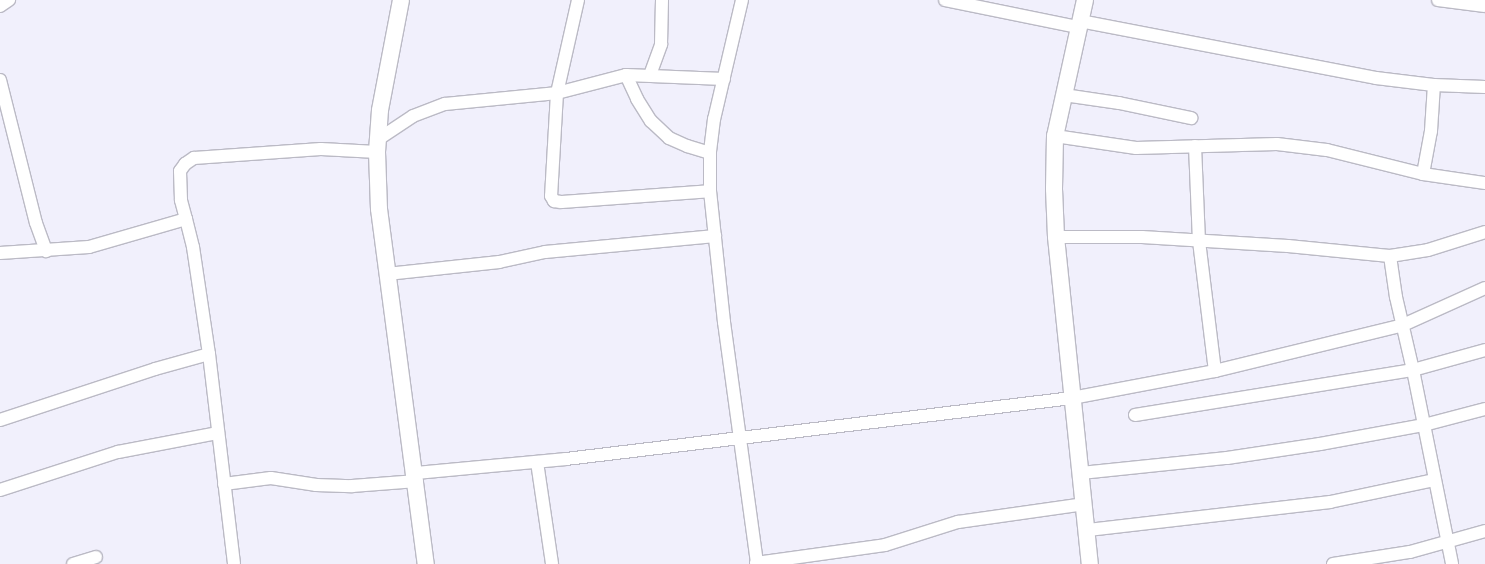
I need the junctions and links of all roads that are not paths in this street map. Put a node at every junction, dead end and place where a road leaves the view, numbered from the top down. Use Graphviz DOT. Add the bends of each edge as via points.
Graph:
graph roads {
  1 [pos="401,0"];
  2 [pos="578,0"];
  3 [pos="662,0"];
  4 [pos="742,0"];
  5 [pos="946,0"];
  6 [pos="1085,0"];
  7 [pos="1438,0"];
  8 [pos="1485,6"];
  9 [pos="1079,24"];
  10 [pos="626,75"];
  11 [pos="650,75"];
  12 [pos="0,80"];
  13 [pos="724,80"];
  14 [pos="1434,84"];
  15 [pos="1485,87"];
  16 [pos="557,93"];
  17 [pos="1064,95"];
  18 [pos="1191,118"];
  19 [pos="1055,136"];
  20 [pos="377,146"];
  21 [pos="1195,146"];
  22 [pos="710,153"];
  23 [pos="1423,174"];
  24 [pos="1485,183"];
  25 [pos="710,190"];
  26 [pos="186,219"];
  27 [pos="1485,232"];
  28 [pos="715,236"];
  29 [pos="1056,237"];
  30 [pos="1199,241"];
  31 [pos="46,251"];
  32 [pos="0,253"];
  33 [pos="1390,256"];
  34 [pos="387,274"];
  35 [pos="1485,288"];
  36 [pos="1403,325"];
  37 [pos="1485,350"];
  38 [pos="209,354"];
  39 [pos="1413,370"];
  40 [pos="1215,371"];
  41 [pos="1072,398"];
  42 [pos="1485,409"];
  43 [pos="1135,415"];
  44 [pos="0,420"];
  45 [pos="1424,424"];
  46 [pos="218,433"];
  47 [pos="741,438"];
  48 [pos="537,462"];
  49 [pos="1082,473"];
  50 [pos="416,477"];
  51 [pos="1434,480"];
  52 [pos="224,484"];
  53 [pos="0,490"];
  54 [pos="1085,504"];
  55 [pos="1088,530"];
  56 [pos="1485,532"];
  57 [pos="1446,541"];
  58 [pos="96,557"];
  59 [pos="73,564"];
  60 [pos="234,564"];
  61 [pos="426,564"];
  62 [pos="552,564"];
  63 [pos="756,564"];
  64 [pos="1090,564"];
  65 [pos="1333,564"];
  66 [pos="1452,564"];
  1 -- 20 [label="street" via="384,77"];
  2 -- 16 [label="street"];
  3 -- 11 [label="street" via="660,44"];
  4 -- 13 [label="street"];
  5 -- 9 [label="street"];
  6 -- 9 [label="street"];
  7 -- 8 [label="street"];
  9 -- 14 [label="street" via="1376,78"];
  9 -- 17 [label="street"];
  10 -- 11 [label="street"];
  10 -- 16 [label="street"];
  10 -- 22 [label="street" via="651,122 669,138"];
  11 -- 13 [label="street"];
  12 -- 31 [label="street"];
  13 -- 22 [label="street"];
  14 -- 15 [label="street"];
  14 -- 23 [label="street"];
  16 -- 20 [label="street" via="445,104 414,116"];
  16 -- 25 [label="street" via="550,191 554,201"];
  17 -- 18 [label="street"];
  17 -- 19 [label="street"];
  19 -- 21 [label="street" via="1136,148"];
  19 -- 29 [label="street"];
  20 -- 26 [label="street" via="194,158 185,164 179,177 180,200"];
  20 -- 34 [label="street" via="379,209"];
  21 -- 23 [label="street" via="1287,145 1327,150"];
  21 -- 30 [label="street"];
  22 -- 25 [label="street"];
  23 -- 24 [label="street"];
  25 -- 28 [label="street"];
  26 -- 31 [label="street" via="98,245"];
  26 -- 38 [label="street"];
  27 -- 33 [label="street" via="1428,250"];
  28 -- 34 [label="street" via="545,252 500,262"];
  28 -- 47 [label="street"];
  29 -- 30 [label="street"];
  29 -- 41 [label="street"];
  30 -- 33 [label="street"];
  30 -- 40 [label="street"];
  31 -- 32 [label="street"];
  33 -- 36 [label="street"];
  34 -- 50 [label="street"];
  35 -- 36 [label="street"];
  36 -- 39 [label="street"];
  36 -- 40 [label="street"];
  37 -- 39 [label="street"];
  38 -- 44 [label="street"];
  38 -- 46 [label="street"];
  39 -- 43 [label="street"];
  39 -- 45 [label="street"];
  40 -- 41 [label="street"];
  41 -- 47 [label="street"];
  41 -- 49 [label="street"];
  42 -- 45 [label="street"];
  45 -- 49 [label="street" via="1227,458"];
  45 -- 51 [label="street"];
  46 -- 52 [label="street"];
  46 -- 53 [label="street" via="118,452"];
  47 -- 48 [label="street"];
  47 -- 63 [label="street"];
  48 -- 50 [label="street"];
  48 -- 62 [label="street"];
  49 -- 54 [label="street"];
  50 -- 52 [label="street" via="352,486 316,485 271,478"];
  50 -- 61 [label="street"];
  51 -- 55 [label="street" via="1330,502"];
  51 -- 57 [label="street"];
  52 -- 60 [label="street"];
  54 -- 55 [label="street"];
  54 -- 63 [label="street" via="958,522 885,545"];
  55 -- 64 [label="street"];
  56 -- 57 [label="street"];
  57 -- 65 [label="street" via="1389,557"];
  57 -- 66 [label="street"];
  58 -- 59 [label="street"];
}
